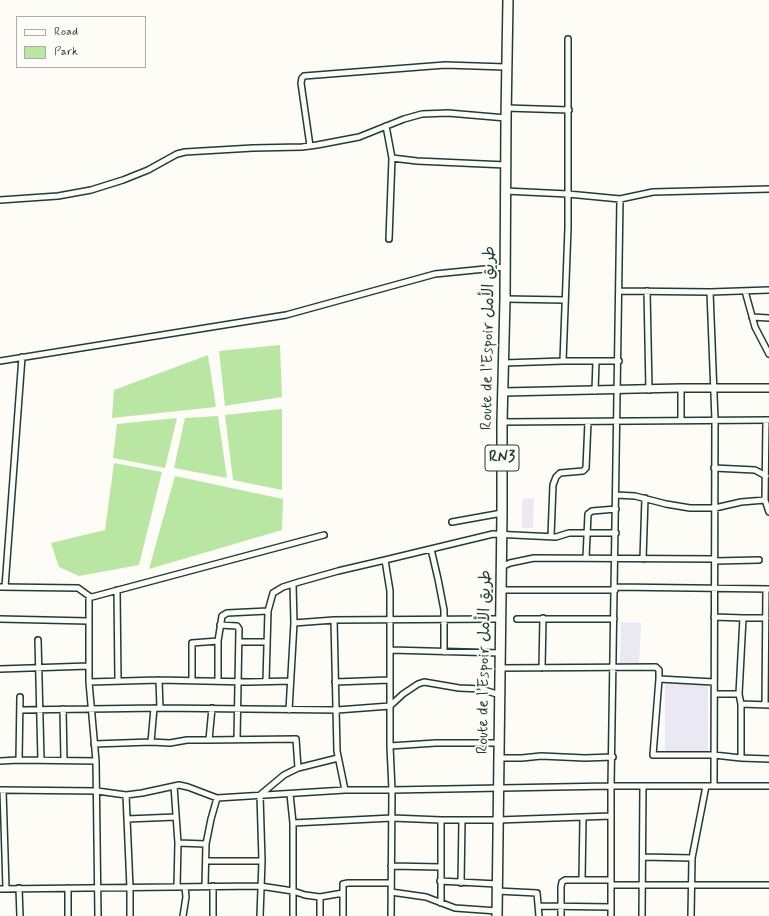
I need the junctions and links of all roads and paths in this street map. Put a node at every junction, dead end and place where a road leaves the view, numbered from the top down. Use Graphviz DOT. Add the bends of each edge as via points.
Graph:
graph roads {
  1 [pos="508,0"];
  2 [pos="568,38"];
  3 [pos="506,66"];
  4 [pos="569,110"];
  5 [pos="506,113"];
  6 [pos="386,126"];
  7 [pos="310,146"];
  8 [pos="392,158"];
  9 [pos="506,165"];
  10 [pos="769,189"];
  11 [pos="506,191"];
  12 [pos="568,194"];
  13 [pos="620,199"];
  14 [pos="0,200"];
  15 [pos="389,239"];
  16 [pos="505,267"];
  17 [pos="769,290"];
  18 [pos="619,291"];
  19 [pos="647,291"];
  20 [pos="745,291"];
  21 [pos="710,292"];
  22 [pos="505,299"];
  23 [pos="565,300"];
  24 [pos="752,317"];
  25 [pos="769,318"];
  26 [pos="769,354"];
  27 [pos="22,358"];
  28 [pos="0,361"];
  29 [pos="563,361"];
  30 [pos="596,361"];
  31 [pos="619,361"];
  32 [pos="504,363"];
  33 [pos="681,388"];
  34 [pos="714,388"];
  35 [pos="769,388"];
  36 [pos="618,390"];
  37 [pos="649,390"];
  38 [pos="595,391"];
  39 [pos="503,392"];
  40 [pos="681,420"];
  41 [pos="715,420"];
  42 [pos="768,420"];
  43 [pos="617,421"];
  44 [pos="502,422"];
  45 [pos="588,422"];
  46 [pos="714,468"];
  47 [pos="767,472"];
  48 [pos="616,495"];
  49 [pos="645,498"];
  50 [pos="765,500"];
  51 [pos="715,508"];
  52 [pos="616,509"];
  53 [pos="769,512"];
  54 [pos="502,513"];
  55 [pos="452,522"];
  56 [pos="586,532"];
  57 [pos="616,533"];
  58 [pos="502,534"];
  59 [pos="324,535"];
  60 [pos="552,536"];
  61 [pos="430,549"];
  62 [pos="586,558"];
  63 [pos="615,559"];
  64 [pos="643,559"];
  65 [pos="385,560"];
  66 [pos="715,560"];
  67 [pos="759,560"];
  68 [pos="501,567"];
  69 [pos="293,584"];
  70 [pos="2,587"];
  71 [pos="715,588"];
  72 [pos="615,589"];
  73 [pos="768,589"];
  74 [pos="117,590"];
  75 [pos="501,590"];
  76 [pos="89,596"];
  77 [pos="268,612"];
  78 [pos="714,617"];
  79 [pos="542,618"];
  80 [pos="743,618"];
  81 [pos="766,618"];
  82 [pos="0,619"];
  83 [pos="445,619"];
  84 [pos="496,619"];
  85 [pos="517,619"];
  86 [pos="614,619"];
  87 [pos="334,620"];
  88 [pos="390,620"];
  89 [pos="88,621"];
  90 [pos="294,624"];
  91 [pos="220,625"];
  92 [pos="38,640"];
  93 [pos="218,641"];
  94 [pos="239,642"];
  95 [pos="267,642"];
  96 [pos="390,650"];
  97 [pos="444,652"];
  98 [pos="501,653"];
  99 [pos="89,666"];
  100 [pos="38,668"];
  101 [pos="500,668"];
  102 [pos="542,668"];
  103 [pos="0,669"];
  104 [pos="613,669"];
  105 [pos="659,679"];
  106 [pos="159,680"];
  107 [pos="192,680"];
  108 [pos="218,680"];
  109 [pos="390,680"];
  110 [pos="118,681"];
  111 [pos="237,681"];
  112 [pos="266,681"];
  113 [pos="290,681"];
  114 [pos="767,681"];
  115 [pos="90,682"];
  116 [pos="335,682"];
  117 [pos="714,682"];
  118 [pos="715,694"];
  119 [pos="740,694"];
  120 [pos="500,696"];
  121 [pos="20,697"];
  122 [pos="741,704"];
  123 [pos="767,705"];
  124 [pos="390,706"];
  125 [pos="91,708"];
  126 [pos="157,708"];
  127 [pos="212,708"];
  128 [pos="238,708"];
  129 [pos="63,709"];
  130 [pos="20,710"];
  131 [pos="40,710"];
  132 [pos="288,710"];
  133 [pos="337,710"];
  134 [pos="237,739"];
  135 [pos="209,740"];
  136 [pos="151,742"];
  137 [pos="500,743"];
  138 [pos="94,744"];
  139 [pos="390,746"];
  140 [pos="714,755"];
  141 [pos="613,757"];
  142 [pos="338,758"];
  143 [pos="499,758"];
  144 [pos="741,758"];
  145 [pos="769,759"];
  146 [pos="19,760"];
  147 [pos="41,760"];
  148 [pos="64,760"];
  149 [pos="0,761"];
  150 [pos="96,761"];
  151 [pos="298,768"];
  152 [pos="174,786"];
  153 [pos="611,786"];
  154 [pos="643,786"];
  155 [pos="706,786"];
  156 [pos="714,786"];
  157 [pos="769,786"];
  158 [pos="499,788"];
  159 [pos="2,790"];
  160 [pos="346,790"];
  161 [pos="392,790"];
  162 [pos="97,791"];
  163 [pos="290,794"];
  164 [pos="126,795"];
  165 [pos="260,796"];
  166 [pos="217,798"];
  167 [pos="2,816"];
  168 [pos="611,816"];
  169 [pos="176,817"];
  170 [pos="392,818"];
  171 [pos="583,818"];
  172 [pos="127,819"];
  173 [pos="441,820"];
  174 [pos="462,820"];
  175 [pos="498,820"];
  176 [pos="293,823"];
  177 [pos="178,843"];
  178 [pos="206,844"];
  179 [pos="2,848"];
  180 [pos="643,857"];
  181 [pos="692,858"];
  182 [pos="206,861"];
  183 [pos="262,861"];
  184 [pos="391,866"];
  185 [pos="440,867"];
  186 [pos="582,880"];
  187 [pos="440,881"];
  188 [pos="391,883"];
  189 [pos="461,883"];
  190 [pos="611,883"];
  191 [pos="642,885"];
  192 [pos="692,885"];
  193 [pos="769,885"];
  194 [pos="205,886"];
  195 [pos="213,886"];
  196 [pos="260,886"];
  197 [pos="177,887"];
  198 [pos="185,887"];
  199 [pos="497,887"];
  200 [pos="3,888"];
  201 [pos="19,888"];
  202 [pos="68,888"];
  203 [pos="98,888"];
  204 [pos="130,888"];
  205 [pos="293,891"];
  206 [pos="391,892"];
  207 [pos="343,893"];
  208 [pos="320,897"];
  209 [pos="441,903"];
  210 [pos="539,906"];
  211 [pos="560,907"];
  212 [pos="611,908"];
  213 [pos="497,914"];
  214 [pos="20,916"];
  215 [pos="68,916"];
  216 [pos="98,916"];
  217 [pos="130,916"];
  218 [pos="183,916"];
  219 [pos="213,916"];
  220 [pos="260,916"];
  221 [pos="292,916"];
  222 [pos="320,916"];
  223 [pos="343,916"];
  224 [pos="391,916"];
  225 [pos="539,916"];
  226 [pos="561,916"];
  227 [pos="611,916"];
  228 [pos="642,916"];
  229 [pos="691,916"];
  1 -- 3 [label="highway, Route de l’Espoir طريق الأمل / RN3"];
  2 -- 4 [label="street"];
  3 -- 5 [label="highway, Route de l’Espoir طريق الأمل / RN3"];
  3 -- 7 [label="street" via="445,64 304,76 301,83"];
  4 -- 5 [label="street"];
  4 -- 12 [label="street"];
  5 -- 6 [label="street" via="434,113 414,116"];
  5 -- 9 [label="highway, Route de l’Espoir طريق الأمل / RN3"];
  6 -- 7 [label="street" via="359,137"];
  6 -- 8 [label="street"];
  7 -- 14 [label="street" via="184,152 148,170 91,190 58,196"];
  8 -- 9 [label="street"];
  8 -- 15 [label="street"];
  9 -- 11 [label="highway, Route de l’Espoir طريق الأمل / RN3"];
  10 -- 13 [label="street" via="653,192"];
  11 -- 12 [label="street"];
  11 -- 16 [label="highway, Route de l’Espoir طريق الأمل / RN3"];
  12 -- 13 [label="street"];
  12 -- 23 [label="street"];
  13 -- 18 [label="street"];
  16 -- 22 [label="highway, Route de l’Espoir طريق الأمل / RN3"];
  16 -- 27 [label="street" via="435,274 286,315"];
  17 -- 20 [label="street"];
  18 -- 19 [label="street"];
  18 -- 31 [label="street"];
  19 -- 21 [label="street"];
  19 -- 37 [label="street"];
  20 -- 21 [label="street"];
  20 -- 24 [label="street"];
  21 -- 34 [label="street"];
  22 -- 23 [label="street"];
  22 -- 32 [label="highway, Route de l’Espoir طريق الأمل / RN3"];
  23 -- 29 [label="street"];
  24 -- 25 [label="street"];
  24 -- 26 [label="street"];
  27 -- 28 [label="street"];
  27 -- 70 [label="street"];
  29 -- 30 [label="street"];
  29 -- 32 [label="street"];
  30 -- 31 [label="street"];
  30 -- 38 [label="street"];
  31 -- 36 [label="street"];
  32 -- 39 [label="highway, Route de l’Espoir طريق الأمل / RN3"];
  33 -- 34 [label="street"];
  33 -- 37 [label="street"];
  33 -- 40 [label="street"];
  34 -- 35 [label="street"];
  34 -- 41 [label="street"];
  36 -- 37 [label="street"];
  36 -- 38 [label="street"];
  36 -- 43 [label="street"];
  38 -- 39 [label="street"];
  39 -- 44 [label="highway, Route de l’Espoir طريق الأمل / RN3"];
  40 -- 41 [label="street"];
  40 -- 43 [label="street"];
  41 -- 42 [label="street"];
  41 -- 46 [label="street"];
  42 -- 47 [label="street"];
  43 -- 45 [label="street"];
  43 -- 48 [label="street"];
  44 -- 45 [label="street"];
  44 -- 54 [label="highway, Route de l’Espoir طريق الأمل / RN3"];
  45 -- 60 [label="street" via="586,468 583,471 560,473 553,485"];
  46 -- 47 [label="street"];
  46 -- 51 [label="street"];
  47 -- 50 [label="street"];
  48 -- 49 [label="street"];
  48 -- 52 [label="street"];
  49 -- 51 [label="street" via="690,508"];
  49 -- 64 [label="street"];
  50 -- 51 [label="street"];
  50 -- 53 [label="street"];
  51 -- 66 [label="street"];
  52 -- 56 [label="street" via="592,511 588,514"];
  52 -- 57 [label="street"];
  54 -- 55 [label="street"];
  54 -- 58 [label="highway, Route de l’Espoir طريق الأمل / RN3"];
  56 -- 57 [label="street"];
  56 -- 60 [label="street"];
  56 -- 62 [label="street"];
  57 -- 63 [label="street"];
  58 -- 60 [label="street"];
  58 -- 61 [label="street"];
  58 -- 68 [label="highway, Route de l’Espoir طريق الأمل / RN3"];
  59 -- 74 [label="street"];
  61 -- 65 [label="street"];
  61 -- 83 [label="street"];
  62 -- 63 [label="street"];
  62 -- 68 [label="street" via="534,558"];
  63 -- 64 [label="street"];
  63 -- 72 [label="street"];
  64 -- 66 [label="street"];
  65 -- 69 [label="street"];
  65 -- 88 [label="street" via="390,591"];
  66 -- 67 [label="street"];
  66 -- 71 [label="street"];
  68 -- 75 [label="highway, Route de l’Espoir طريق الأمل / RN3"];
  69 -- 77 [label="street" via="273,593"];
  69 -- 90 [label="street"];
  70 -- 76 [label="street" via="78,588"];
  71 -- 72 [label="street"];
  71 -- 73 [label="street"];
  71 -- 78 [label="street"];
  72 -- 75 [label="street"];
  72 -- 86 [label="street"];
  73 -- 81 [label="street"];
  74 -- 76 [label="street"];
  74 -- 110 [label="street"];
  75 -- 98 [label="highway, Route de l’Espoir طريق الأمل / RN3"];
  76 -- 89 [label="street"];
  77 -- 91 [label="street" via="224,614"];
  77 -- 95 [label="street"];
  78 -- 80 [label="street"];
  78 -- 117 [label="street"];
  79 -- 85 [label="street"];
  79 -- 86 [label="street"];
  79 -- 102 [label="street"];
  80 -- 81 [label="street"];
  80 -- 119 [label="street"];
  81 -- 114 [label="street"];
  82 -- 89 [label="street"];
  83 -- 84 [label="street"];
  83 -- 88 [label="street"];
  83 -- 97 [label="street"];
  86 -- 104 [label="street"];
  87 -- 88 [label="street"];
  87 -- 90 [label="street"];
  87 -- 116 [label="street"];
  88 -- 96 [label="street"];
  89 -- 99 [label="street"];
  90 -- 113 [label="street"];
  91 -- 93 [label="street"];
  91 -- 94 [label="street" via="238,627"];
  92 -- 100 [label="street"];
  93 -- 107 [label="street" via="192,643"];
  93 -- 108 [label="street"];
  94 -- 95 [label="street"];
  94 -- 111 [label="street"];
  95 -- 112 [label="street"];
  96 -- 97 [label="street"];
  96 -- 109 [label="street"];
  97 -- 98 [label="street"];
  98 -- 101 [label="highway, Route de l’Espoir طريق الأمل / RN3"];
  99 -- 100 [label="street"];
  99 -- 115 [label="street"];
  100 -- 103 [label="street"];
  100 -- 131 [label="street"];
  101 -- 102 [label="street"];
  101 -- 120 [label="highway, Route de l’Espoir طريق الأمل / RN3"];
  102 -- 104 [label="street"];
  104 -- 105 [label="street" via="656,668 659,670"];
  104 -- 141 [label="street"];
  105 -- 117 [label="street"];
  105 -- 140 [label="street" via="653,755"];
  106 -- 107 [label="street"];
  106 -- 110 [label="street"];
  106 -- 126 [label="street"];
  107 -- 108 [label="street"];
  108 -- 111 [label="street"];
  109 -- 116 [label="street"];
  109 -- 124 [label="street"];
  110 -- 115 [label="street"];
  111 -- 112 [label="street"];
  111 -- 128 [label="street"];
  112 -- 113 [label="street"];
  113 -- 132 [label="street"];
  114 -- 123 [label="street"];
  115 -- 125 [label="street"];
  116 -- 133 [label="street"];
  117 -- 118 [label="street"];
  118 -- 119 [label="street"];
  118 -- 140 [label="street"];
  119 -- 122 [label="street"];
  120 -- 124 [label="street" via="481,689 424,682 403,694"];
  120 -- 137 [label="highway, Route de l’Espoir طريق الأمل / RN3"];
  121 -- 130 [label="street"];
  122 -- 123 [label="street"];
  122 -- 144 [label="street"];
  124 -- 133 [label="street"];
  124 -- 139 [label="street"];
  125 -- 126 [label="street"];
  125 -- 129 [label="street"];
  125 -- 138 [label="street"];
  126 -- 127 [label="street"];
  126 -- 136 [label="street"];
  127 -- 128 [label="street"];
  127 -- 135 [label="street"];
  128 -- 132 [label="street"];
  128 -- 134 [label="street"];
  129 -- 131 [label="street"];
  129 -- 148 [label="street"];
  130 -- 131 [label="street"];
  130 -- 146 [label="street"];
  131 -- 147 [label="street"];
  132 -- 133 [label="street"];
  133 -- 142 [label="street"];
  134 -- 135 [label="street"];
  134 -- 151 [label="street" via="296,739"];
  135 -- 136 [label="street" via="168,744"];
  136 -- 138 [label="street"];
  137 -- 139 [label="street"];
  137 -- 143 [label="highway, Route de l’Espoir طريق الأمل / RN3"];
  138 -- 150 [label="street"];
  139 -- 161 [label="street"];
  140 -- 144 [label="street"];
  140 -- 156 [label="street"];
  141 -- 143 [label="street"];
  141 -- 153 [label="street"];
  142 -- 151 [label="street"];
  142 -- 160 [label="street"];
  143 -- 158 [label="highway, Route de l’Espoir طريق الأمل / RN3"];
  144 -- 145 [label="street"];
  146 -- 147 [label="street"];
  146 -- 149 [label="street"];
  147 -- 148 [label="street"];
  148 -- 150 [label="street"];
  150 -- 162 [label="street"];
  151 -- 165 [label="street" via="284,775"];
  152 -- 164 [label="street"];
  152 -- 166 [label="street" via="188,787"];
  152 -- 169 [label="street"];
  153 -- 154 [label="street"];
  153 -- 158 [label="street"];
  153 -- 168 [label="street"];
  154 -- 155 [label="street"];
  154 -- 180 [label="street"];
  155 -- 156 [label="street"];
  155 -- 181 [label="street"];
  156 -- 157 [label="street"];
  158 -- 161 [label="street"];
  158 -- 175 [label="highway, Route de l’Espoir طريق الأمل / RN3"];
  159 -- 162 [label="street"];
  159 -- 167 [label="street"];
  160 -- 161 [label="street"];
  160 -- 163 [label="street"];
  161 -- 170 [label="street"];
  162 -- 164 [label="street"];
  162 -- 203 [label="street"];
  163 -- 165 [label="street"];
  163 -- 176 [label="street"];
  164 -- 172 [label="street"];
  165 -- 166 [label="street"];
  165 -- 183 [label="street"];
  166 -- 178 [label="street"];
  167 -- 179 [label="street"];
  168 -- 171 [label="street"];
  168 -- 190 [label="street"];
  169 -- 172 [label="street"];
  169 -- 177 [label="street"];
  170 -- 173 [label="street"];
  170 -- 176 [label="street"];
  170 -- 184 [label="street"];
  171 -- 175 [label="street"];
  171 -- 186 [label="street"];
  172 -- 204 [label="street"];
  173 -- 174 [label="street"];
  173 -- 185 [label="street"];
  174 -- 175 [label="street"];
  174 -- 189 [label="street"];
  175 -- 199 [label="highway, Route de l’Espoir طريق الأمل / RN3"];
  176 -- 205 [label="street"];
  177 -- 178 [label="street"];
  177 -- 197 [label="street"];
  178 -- 182 [label="street"];
  179 -- 200 [label="street"];
  180 -- 181 [label="street"];
  180 -- 191 [label="street"];
  181 -- 192 [label="street"];
  182 -- 183 [label="street"];
  182 -- 194 [label="street"];
  183 -- 196 [label="street"];
  184 -- 185 [label="street"];
  184 -- 188 [label="street"];
  185 -- 187 [label="street"];
  186 -- 190 [label="street"];
  186 -- 211 [label="street" via="562,882"];
  187 -- 189 [label="street"];
  187 -- 209 [label="street"];
  188 -- 206 [label="street"];
  188 -- 207 [label="street" via="345,883 342,886"];
  189 -- 199 [label="street"];
  190 -- 191 [label="street"];
  190 -- 212 [label="street"];
  191 -- 192 [label="street"];
  191 -- 228 [label="street"];
  192 -- 193 [label="street"];
  192 -- 229 [label="street"];
  194 -- 195 [label="street"];
  194 -- 198 [label="street"];
  195 -- 196 [label="street"];
  195 -- 219 [label="street"];
  196 -- 205 [label="street"];
  196 -- 220 [label="street"];
  197 -- 198 [label="street"];
  197 -- 204 [label="street"];
  198 -- 218 [label="street"];
  199 -- 210 [label="street" via="537,894"];
  199 -- 213 [label="highway, Route de l’Espoir طريق الأمل / RN3"];
  200 -- 201 [label="street"];
  201 -- 202 [label="street"];
  201 -- 214 [label="street"];
  202 -- 203 [label="street"];
  202 -- 215 [label="street"];
  203 -- 204 [label="street"];
  203 -- 216 [label="street"];
  204 -- 217 [label="street"];
  205 -- 208 [label="street"];
  205 -- 221 [label="street"];
  206 -- 209 [label="street" via="426,896"];
  206 -- 224 [label="street"];
  207 -- 208 [label="street"];
  207 -- 223 [label="street"];
  208 -- 222 [label="street"];
  209 -- 213 [label="street" via="455,908"];
  210 -- 211 [label="street"];
  210 -- 225 [label="street"];
  211 -- 212 [label="street"];
  211 -- 226 [label="street"];
  212 -- 227 [label="street"];
}
